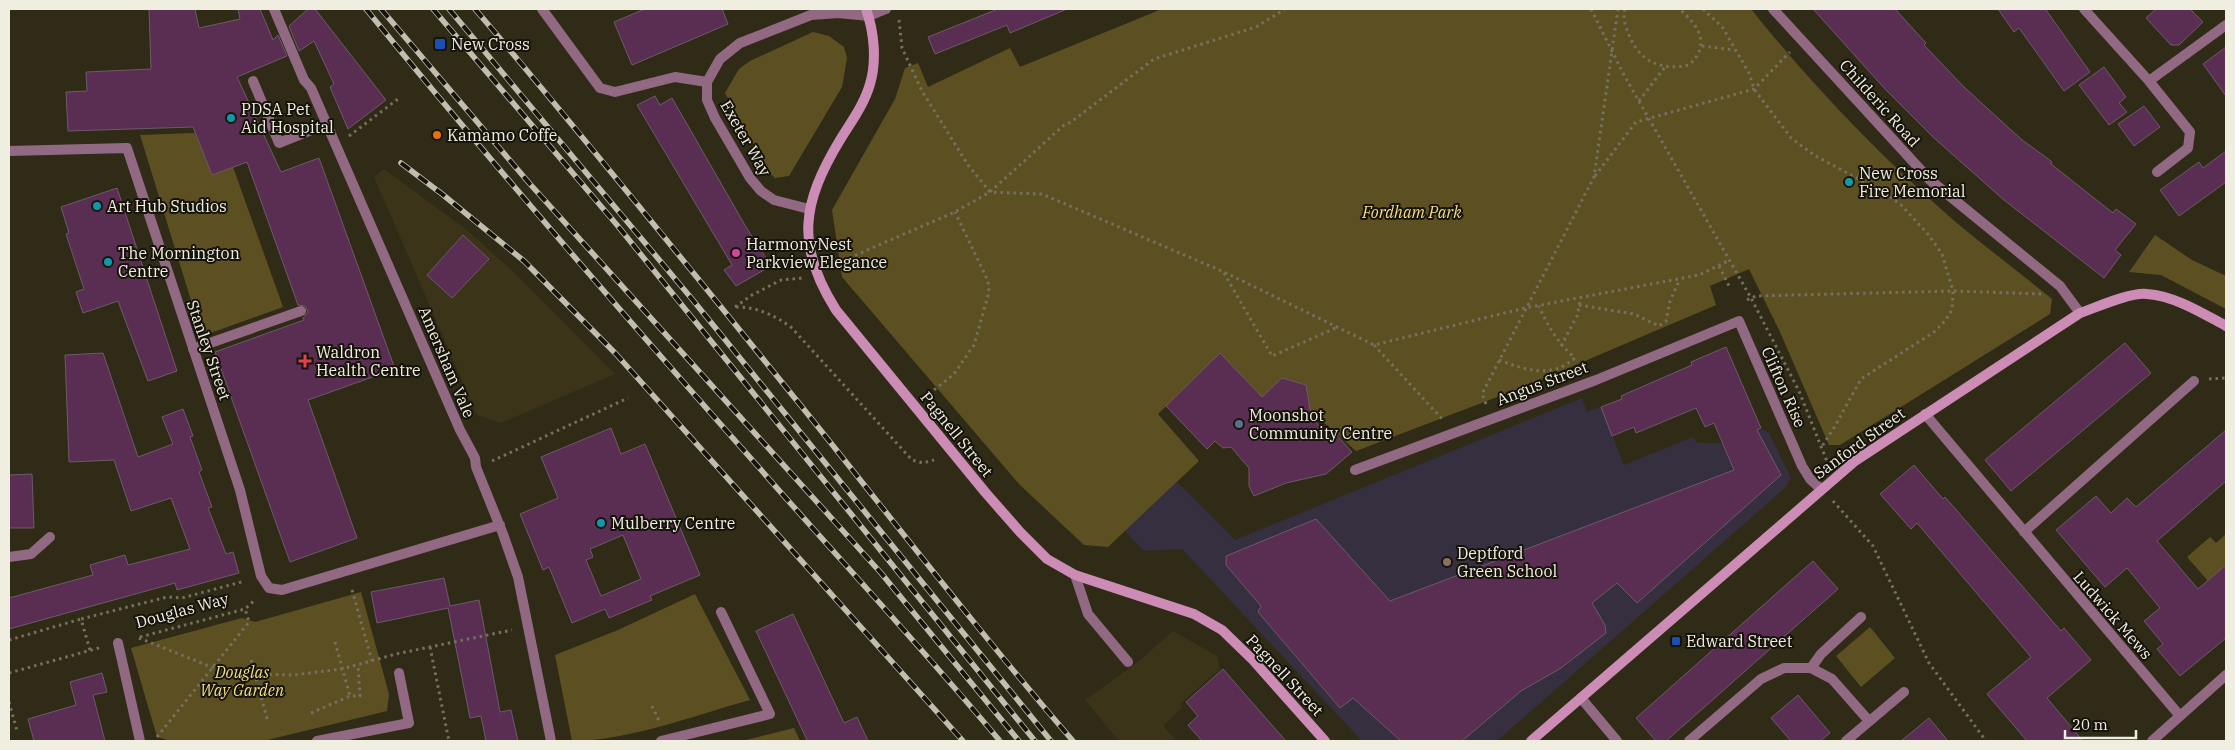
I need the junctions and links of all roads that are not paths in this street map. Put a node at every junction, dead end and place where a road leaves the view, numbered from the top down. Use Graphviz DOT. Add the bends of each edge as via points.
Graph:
graph roads {
  1 [pos="274,9"];
  2 [pos="542,9"];
  3 [pos="886,9"];
  4 [pos="1773,9"];
  5 [pos="2084,9"];
  6 [pos="867,12"];
  7 [pos="2226,26"];
  8 [pos="253,81"];
  9 [pos="2149,81"];
  10 [pos="707,82"];
  11 [pos="326,124"];
  12 [pos="9,151"];
  13 [pos="2157,172"];
  14 [pos="809,209"];
  15 [pos="301,311"];
  16 [pos="2080,313"];
  17 [pos="1739,321"];
  18 [pos="2226,326"];
  19 [pos="194,349"];
  20 [pos="2194,382"];
  21 [pos="1924,414"];
  22 [pos="1355,470"];
  23 [pos="1821,489"];
  24 [pos="500,525"];
  25 [pos="2024,532"];
  26 [pos="50,538"];
  27 [pos="9,557"];
  28 [pos="1075,574"];
  29 [pos="721,612"];
  30 [pos="1861,617"];
  31 [pos="118,643"];
  32 [pos="1128,662"];
  33 [pos="1811,668"];
  34 [pos="399,673"];
  35 [pos="2226,674"];
  36 [pos="1904,692"];
  37 [pos="1581,698"];
  38 [pos="2180,716"];
  39 [pos="1869,721"];
  40 [pos="355,738"];
  41 [pos="140,741"];
  42 [pos="317,741"];
  43 [pos="551,741"];
  44 [pos="661,741"];
  45 [pos="1325,741"];
  46 [pos="1531,741"];
  47 [pos="1617,741"];
  48 [pos="1689,741"];
  49 [pos="1846,741"];
  50 [pos="2152,741"];
  1 -- 11 [label="street, Amersham Vale"];
  2 -- 10 [label="street" via="600,88 615,92 675,77"];
  3 -- 6 [label="street"];
  4 -- 16 [label="street, Childeric Road" via="1930,180 2060,286"];
  5 -- 9 [label="street"];
  6 -- 10 [label="street" via="811,15 740,42 720,59"];
  6 -- 14 [label="main road, Pagnell Street" via="874,60 871,82 861,107 818,179"];
  7 -- 9 [label="street"];
  8 -- 11 [label="street" via="279,143"];
  9 -- 13 [label="street" via="2190,132 2188,148"];
  10 -- 14 [label="street, Exeter Way" via="707,100 715,118 750,178 774,200"];
  11 -- 24 [label="street, Amersham Vale" via="474,458"];
  12 -- 19 [label="street, Stanley Street" via="127,148"];
  14 -- 28 [label="main road, Pagnell Street" via="809,244 816,274 836,310 1020,532 1047,559"];
  15 -- 19 [label="street"];
  16 -- 18 [label="main road, Sanford Street" via="2146,293 2180,303"];
  16 -- 21 [label="main road, Sanford Street"];
  17 -- 22 [label="street, Angus Street" via="1596,380"];
  17 -- 23 [label="street, Clifton Rise" via="1802,466 1810,480"];
  19 -- 24 [label="street, Stanley Street" via="240,490 261,576 269,588 282,590"];
  20 -- 25 [label="street"];
  21 -- 23 [label="main road, Sanford Street" via="1855,461"];
  21 -- 25 [label="street, Ludwick Mews"];
  23 -- 37 [label="main road, Sanford Street"];
  24 -- 43 [label="street, Amersham Vale" via="518,577"];
  25 -- 38 [label="street, Ludwick Mews"];
  26 -- 27 [label="street" via="31,554"];
  28 -- 32 [label="street" via="1088,614"];
  28 -- 45 [label="main road, Pagnell Street" via="1194,614 1222,630"];
  29 -- 44 [label="street" via="770,714"];
  30 -- 33 [label="street" via="1821,654"];
  31 -- 41 [label="street"];
  33 -- 39 [label="street" via="1832,679"];
  33 -- 48 [label="street" via="1784,668 1761,679"];
  34 -- 40 [label="street" via="409,723"];
  35 -- 38 [label="street"];
  36 -- 39 [label="street"];
  37 -- 46 [label="main road, Sanford Street"];
  37 -- 47 [label="street"];
  38 -- 50 [label="street"];
  39 -- 49 [label="street"];
  40 -- 42 [label="street"];
}
